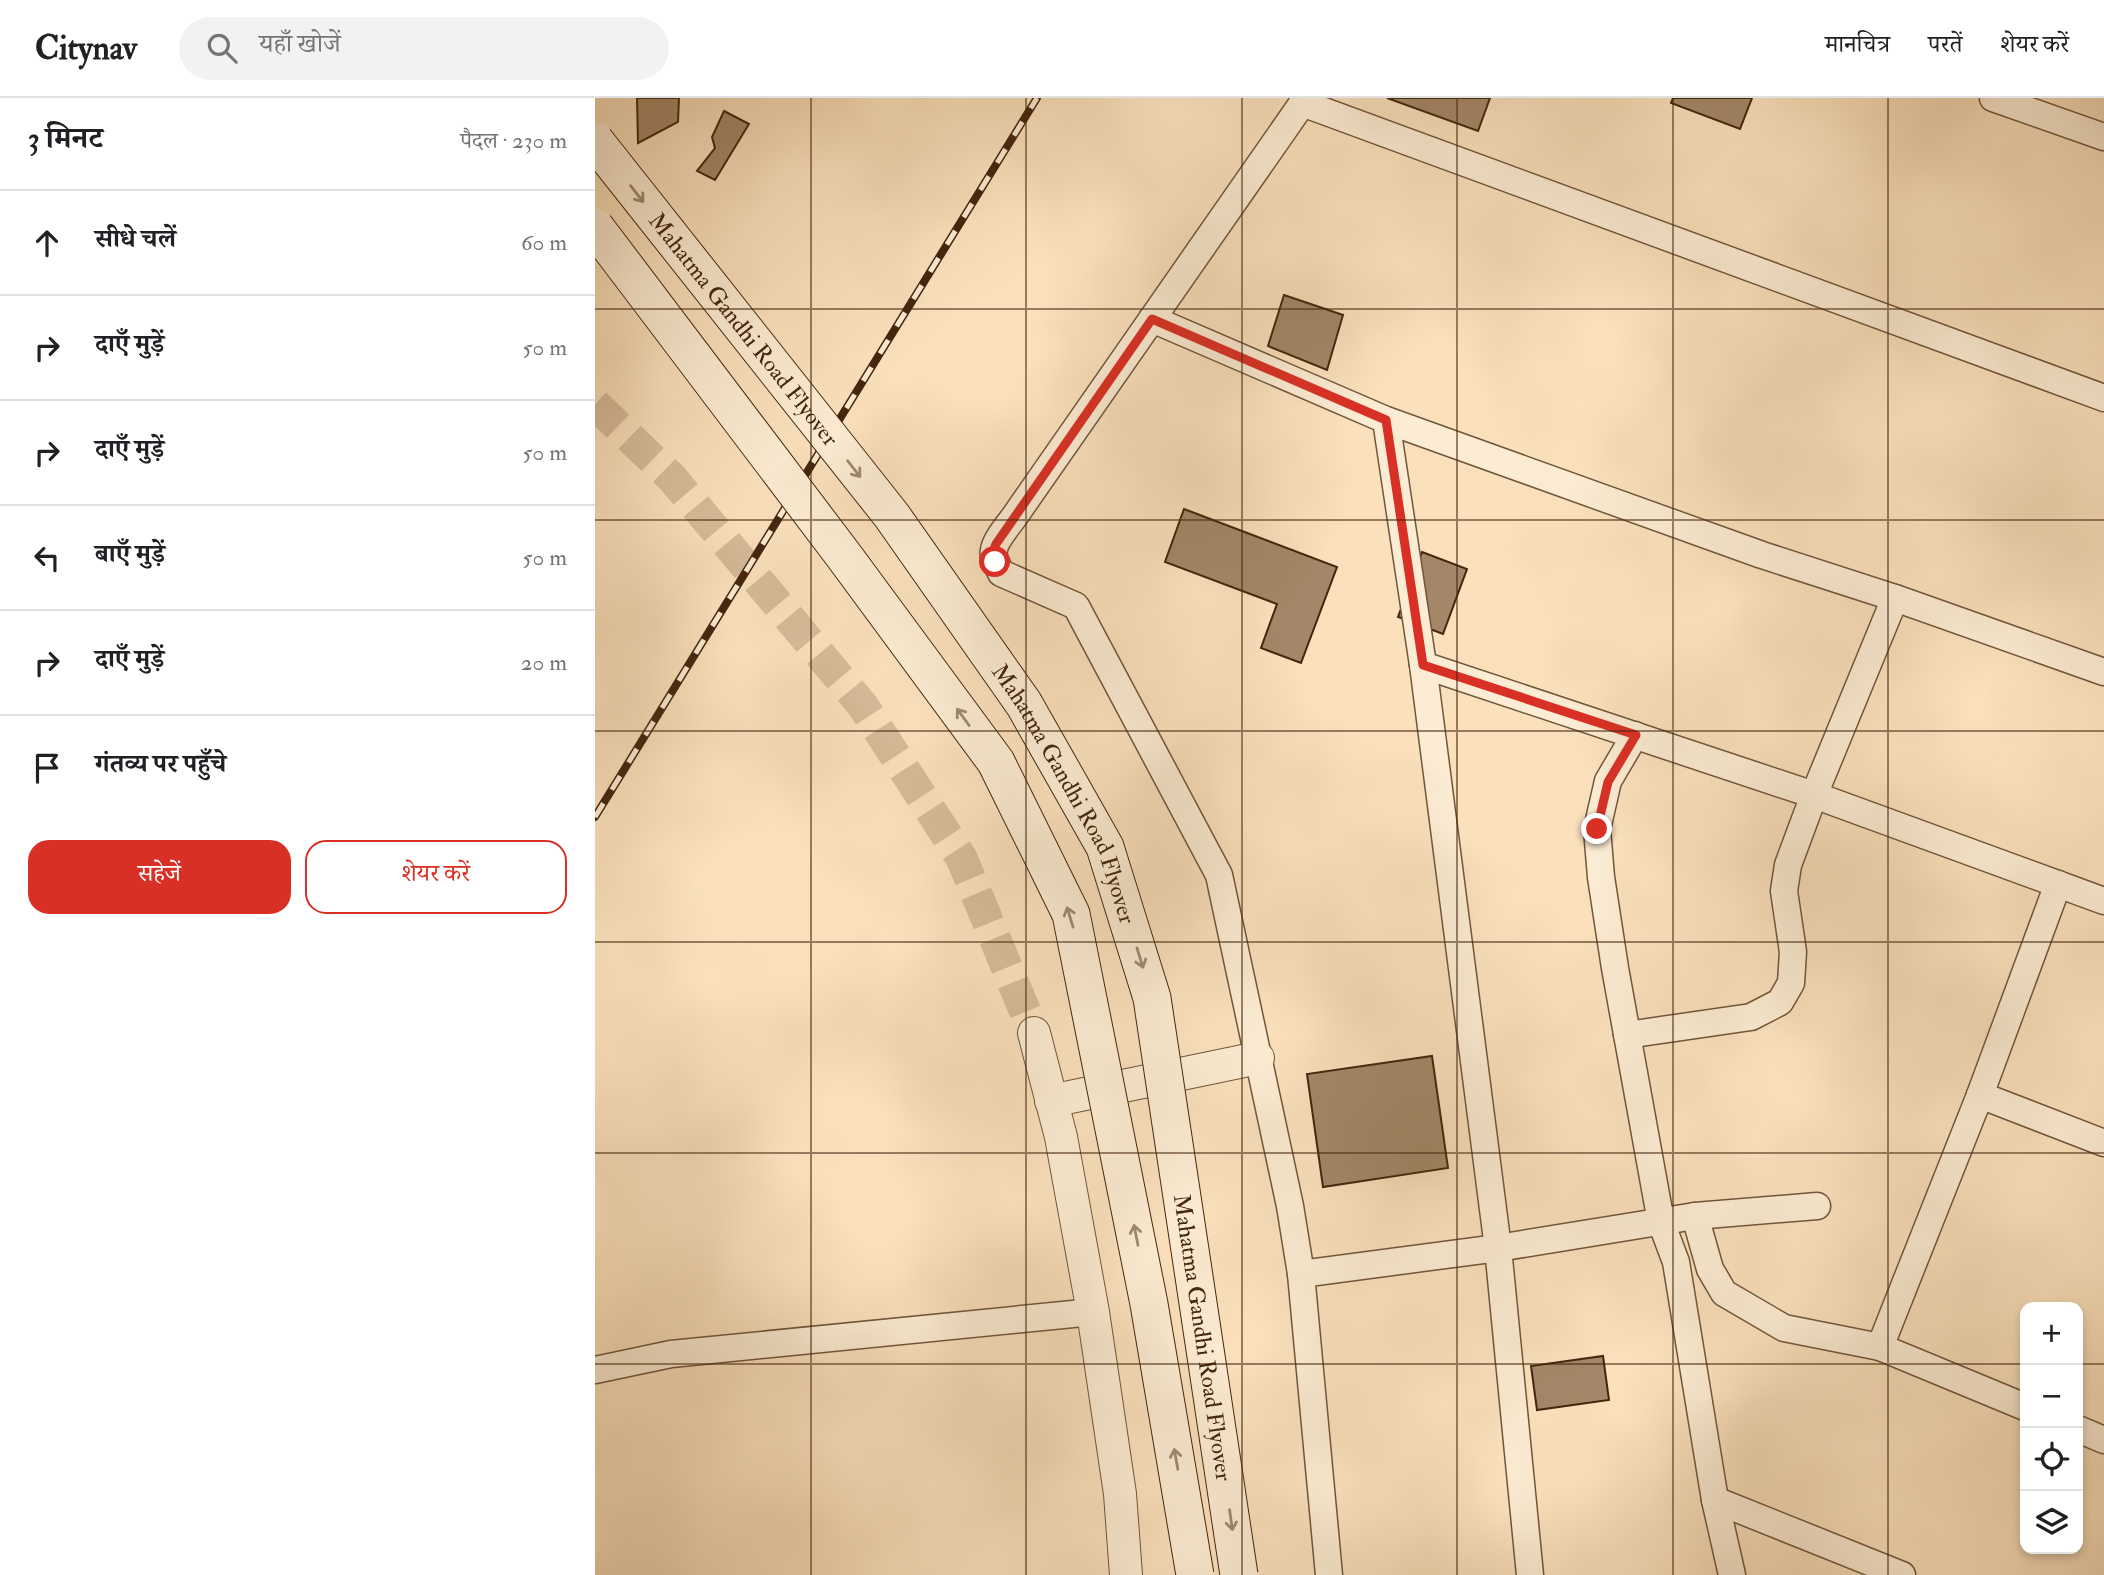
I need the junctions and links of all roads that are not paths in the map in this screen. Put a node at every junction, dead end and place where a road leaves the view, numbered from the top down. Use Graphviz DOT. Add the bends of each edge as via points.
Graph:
graph roads {
  1 [pos="1993,98"];
  2 [pos="1304,101"];
  3 [pos="2104,137"];
  4 [pos="595,141"];
  5 [pos="595,227"];
  6 [pos="1152,319"];
  7 [pos="2104,398"];
  8 [pos="1386,420"];
  9 [pos="1895,598"];
  10 [pos="1423,665"];
  11 [pos="2104,673"];
  12 [pos="1636,735"];
  13 [pos="1814,795"];
  14 [pos="2058,884"];
  15 [pos="2104,901"];
  16 [pos="1034,1033"];
  17 [pos="1627,1035"];
  18 [pos="1258,1058"];
  19 [pos="1980,1095"];
  20 [pos="1051,1101"];
  21 [pos="2104,1143"];
  22 [pos="1817,1206"];
  23 [pos="1695,1216"];
  24 [pos="1661,1222"];
  25 [pos="1498,1248"];
  26 [pos="1301,1274"];
  27 [pos="1093,1312"];
  28 [pos="1880,1348"];
  29 [pos="595,1370"];
  30 [pos="2020,1405"];
  31 [pos="2083,1431"];
  32 [pos="2104,1440"];
  33 [pos="1715,1500"];
  34 [pos="1126,1575"];
  35 [pos="1195,1575"];
  36 [pos="1239,1575"];
  37 [pos="1329,1575"];
  38 [pos="1530,1575"];
  39 [pos="1732,1575"];
  40 [pos="1902,1575"];
  1 -- 3 [label="street"];
  2 -- 6 [label="street"];
  2 -- 7 [label="street"];
  4 -- 36 [label="main road, Mahatma Gandhi Road Flyover, one-way, bridge" via="892,516 1024,704 1105,847 1152,998"];
  35 -- 5 [label="main road, Mahatma Gandhi Road Flyover, one-way, bridge" via="1149,1304 1071,914 996,762"];
  6 -- 8 [label="street"];
  6 -- 18 [label="street" via="993,552 1001,573 1076,606 1219,875"];
  8 -- 9 [label="street" via="1737,547"];
  8 -- 10 [label="street"];
  9 -- 11 [label="street"];
  9 -- 13 [label="street"];
  10 -- 12 [label="street"];
  10 -- 25 [label="street"];
  12 -- 13 [label="street"];
  12 -- 17 [label="street" via="1608,782 1597,829"];
  13 -- 14 [label="street"];
  13 -- 17 [label="street" via="1788,865 1784,891 1793,951 1791,983 1780,1002 1751,1017"];
  14 -- 15 [label="street"];
  14 -- 19 [label="street"];
  16 -- 20 [label="street"];
  17 -- 24 [label="street"];
  18 -- 20 [label="street"];
  18 -- 26 [label="street"];
  19 -- 21 [label="street"];
  19 -- 28 [label="street"];
  20 -- 27 [label="street"];
  22 -- 23 [label="street"];
  23 -- 24 [label="street"];
  23 -- 28 [label="street" via="1710,1269 1724,1293 1784,1328"];
  24 -- 25 [label="street"];
  24 -- 33 [label="street" via="1676,1262"];
  25 -- 26 [label="street"];
  25 -- 38 [label="street"];
  26 -- 37 [label="street"];
  27 -- 29 [label="street" via="671,1354"];
  27 -- 34 [label="street" via="1120,1494"];
  28 -- 30 [label="street"];
  31 -- 32 [label="street"];
  33 -- 39 [label="street"];
  33 -- 40 [label="street"];
}
